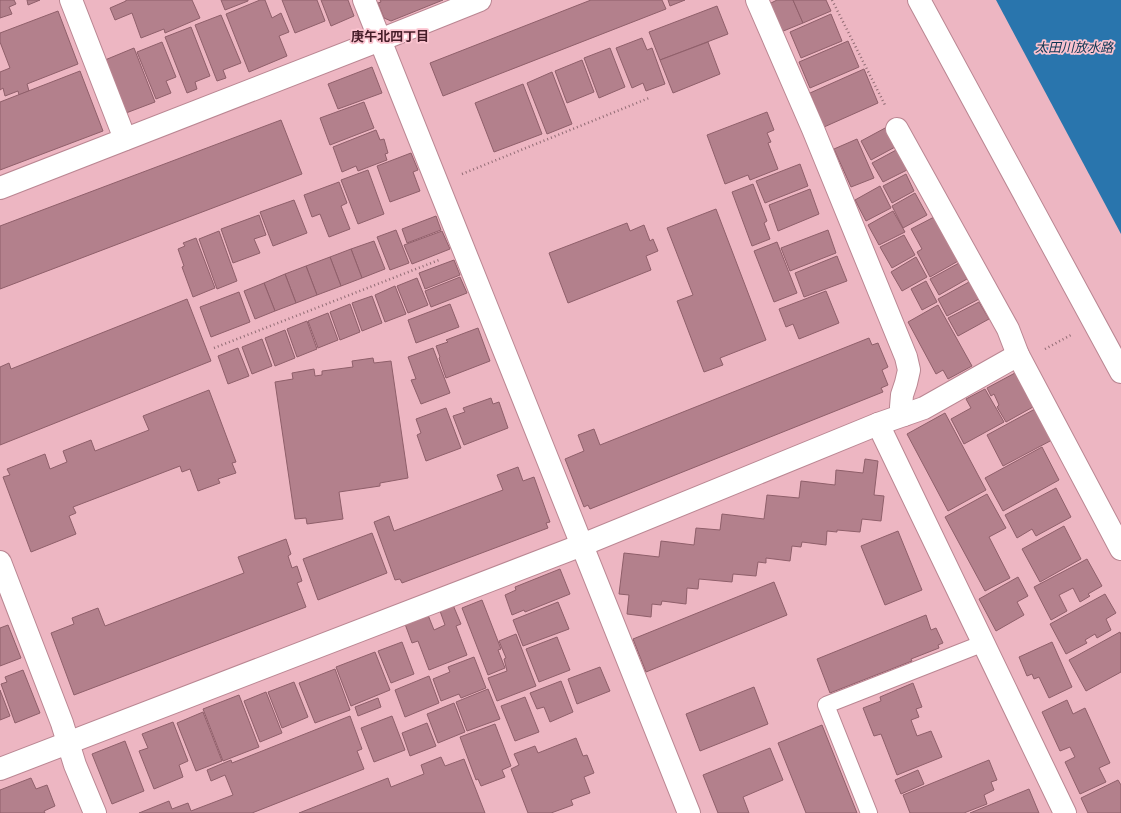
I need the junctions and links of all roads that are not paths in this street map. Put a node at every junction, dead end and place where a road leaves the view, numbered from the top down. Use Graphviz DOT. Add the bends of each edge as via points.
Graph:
graph roads {
  1 [pos="72,0"];
  2 [pos="364,0"];
  3 [pos="480,0"];
  4 [pos="756,0"];
  5 [pos="919,0"];
  6 [pos="380,40"];
  7 [pos="897,129"];
  8 [pos="125,139"];
  9 [pos="0,188"];
  10 [pos="1018,354"];
  11 [pos="1121,372"];
  12 [pos="904,415"];
  13 [pos="878,424"];
  14 [pos="582,545"];
  15 [pos="1121,549"];
  16 [pos="0,562"];
  17 [pos="984,643"];
  18 [pos="68,742"];
  19 [pos="0,768"];
  20 [pos="95,813"];
  21 [pos="689,813"];
  22 [pos="869,813"];
  23 [pos="1065,813"];
  1 -- 8 [label="street"];
  2 -- 6 [label="street"];
  3 -- 6 [label="street"];
  4 -- 12 [label="street" via="813,130 906,357 909,370 902,395 901,407"];
  5 -- 11 [label="street"];
  6 -- 8 [label="street"];
  6 -- 14 [label="street"];
  7 -- 10 [label="street" via="1008,329"];
  8 -- 9 [label="street"];
  10 -- 12 [label="street" via="924,408"];
  10 -- 15 [label="street"];
  12 -- 13 [label="street"];
  13 -- 14 [label="street"];
  13 -- 17 [label="street"];
  14 -- 18 [label="street"];
  14 -- 21 [label="street"];
  16 -- 18 [label="street"];
  17 -- 22 [label="lane" via="826,705"];
  17 -- 23 [label="street"];
  18 -- 19 [label="street"];
  18 -- 20 [label="street"];
}
